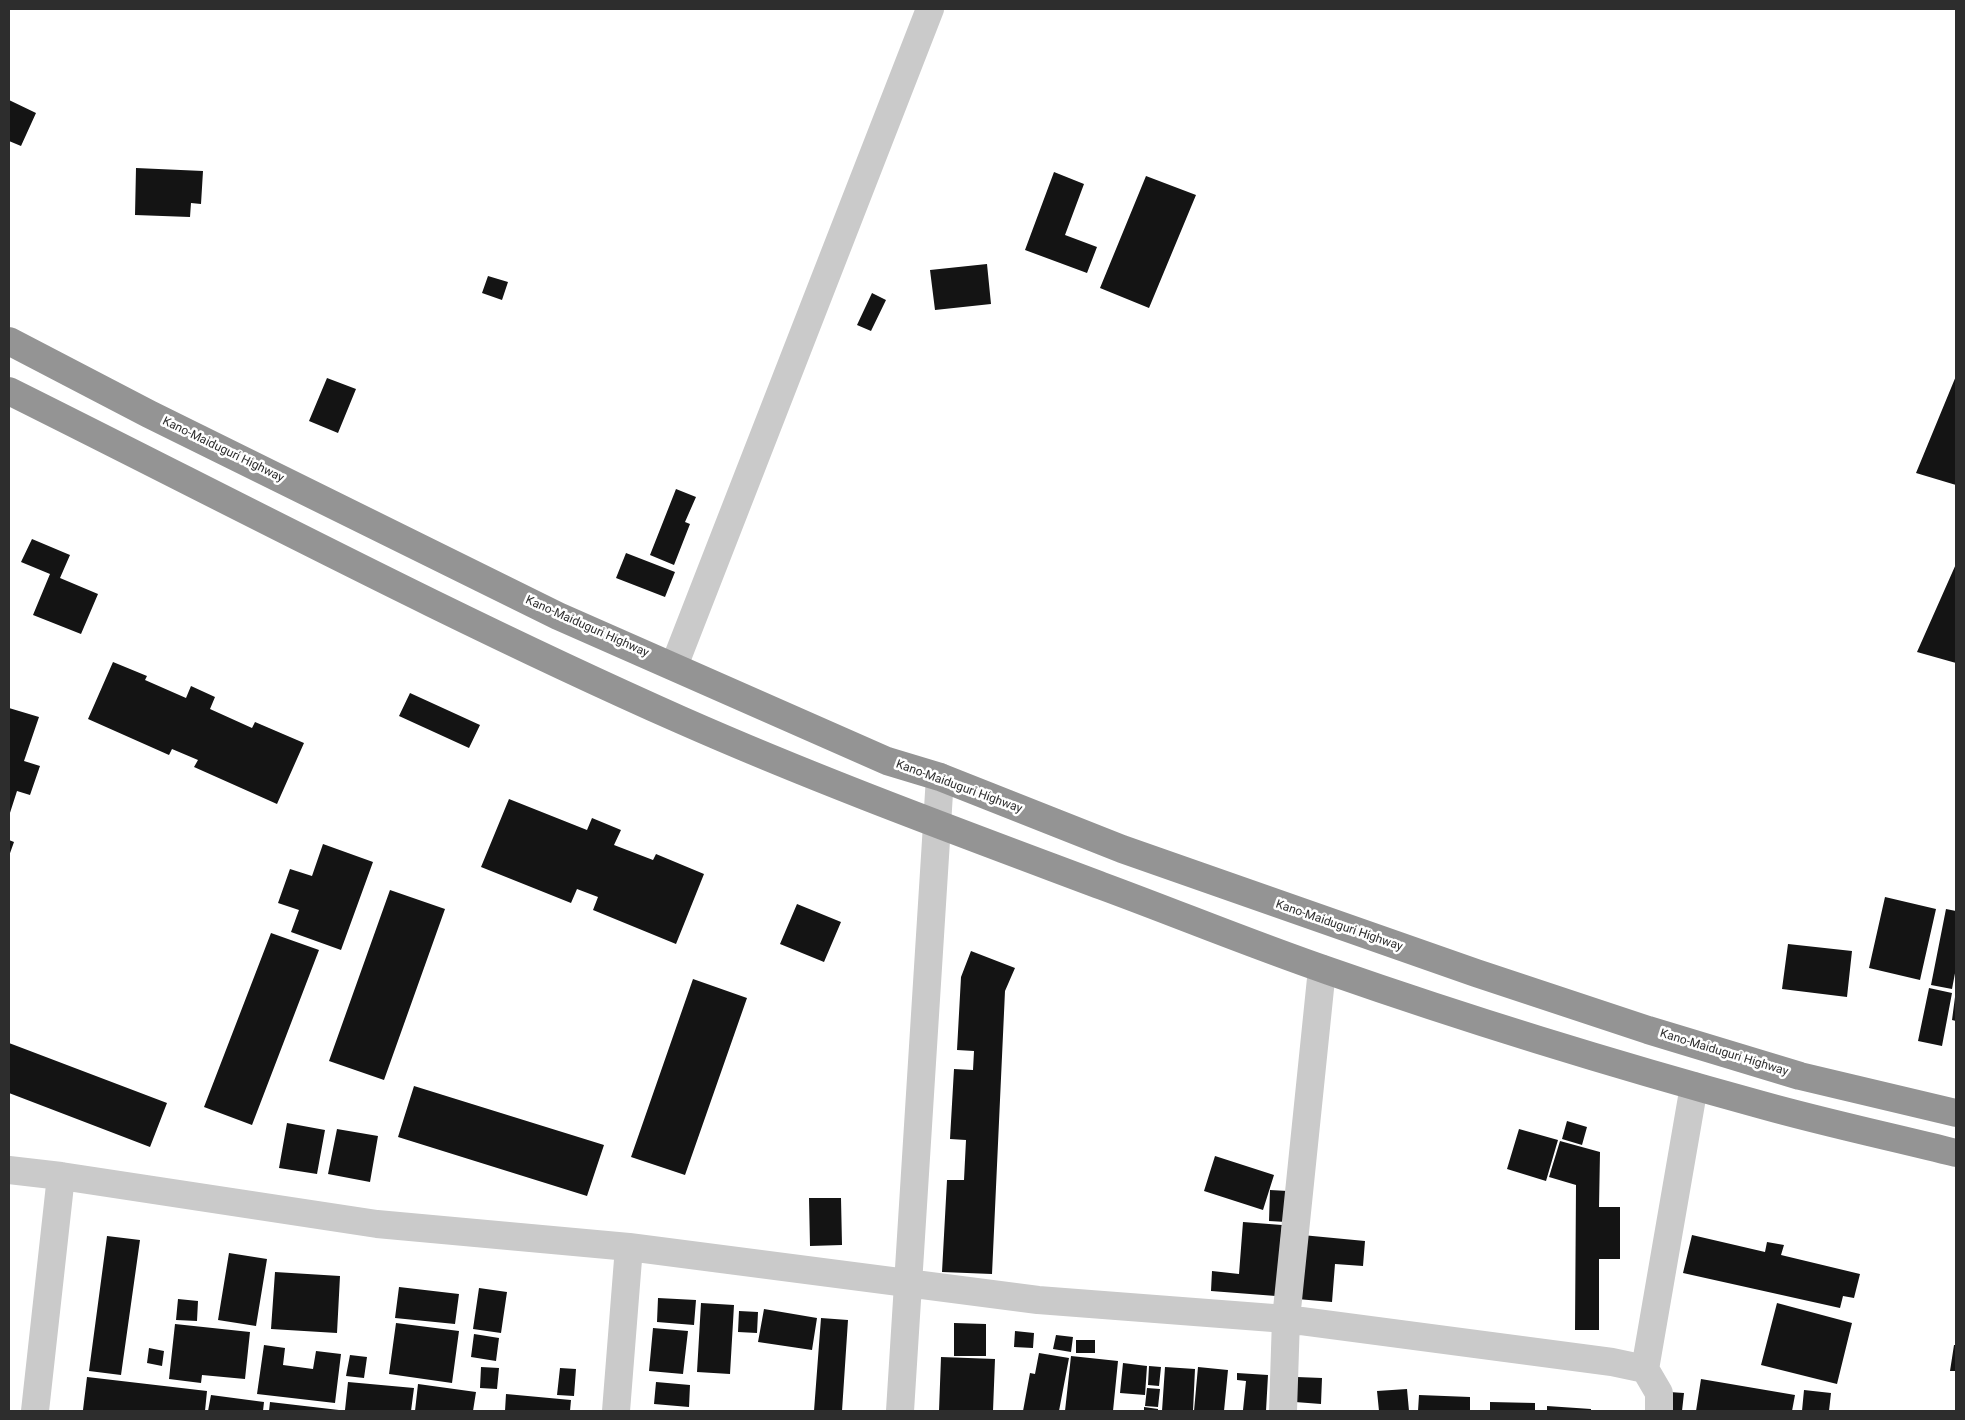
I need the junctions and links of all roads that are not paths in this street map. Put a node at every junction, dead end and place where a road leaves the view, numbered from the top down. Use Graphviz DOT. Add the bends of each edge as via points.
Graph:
graph roads {
  1 [pos="930,9"];
  2 [pos="9,341"];
  3 [pos="9,391"];
  4 [pos="674,666"];
  5 [pos="940,777"];
  6 [pos="936,824"];
  7 [pos="1322,969"];
  8 [pos="1694,1086"];
  9 [pos="1956,1113"];
  10 [pos="1956,1153"];
  11 [pos="9,1170"];
  12 [pos="61,1176"];
  13 [pos="629,1246"];
  14 [pos="907,1282"];
  15 [pos="1286,1319"];
  16 [pos="1646,1369"];
  17 [pos="35,1411"];
  18 [pos="616,1411"];
  19 [pos="900,1411"];
  20 [pos="1283,1411"];
  21 [pos="1658,1411"];
  1 -- 4 [label="street"];
  2 -- 4 [label="highway, Kano-Maiduguri Highway" via="541,607"];
  3 -- 6 [label="highway" via="311,545 509,640 682,720"];
  4 -- 5 [label="highway, Kano-Maiduguri Highway" via="887,761"];
  5 -- 6 [label="street"];
  5 -- 9 [label="highway, Kano-Maiduguri Highway" via="1122,849 1539,994 1800,1076"];
  6 -- 7 [label="highway"];
  6 -- 14 [label="street"];
  7 -- 8 [label="highway" via="1570,1050"];
  7 -- 15 [label="street"];
  8 -- 10 [label="highway"];
  8 -- 16 [label="street"];
  11 -- 12 [label="street"];
  12 -- 13 [label="street" via="377,1224"];
  12 -- 17 [label="street"];
  13 -- 14 [label="street"];
  13 -- 18 [label="street"];
  14 -- 15 [label="street" via="1038,1300"];
  14 -- 19 [label="street"];
  15 -- 16 [label="street"];
  15 -- 20 [label="street"];
  16 -- 21 [label="street" via="1658,1392"];
}
